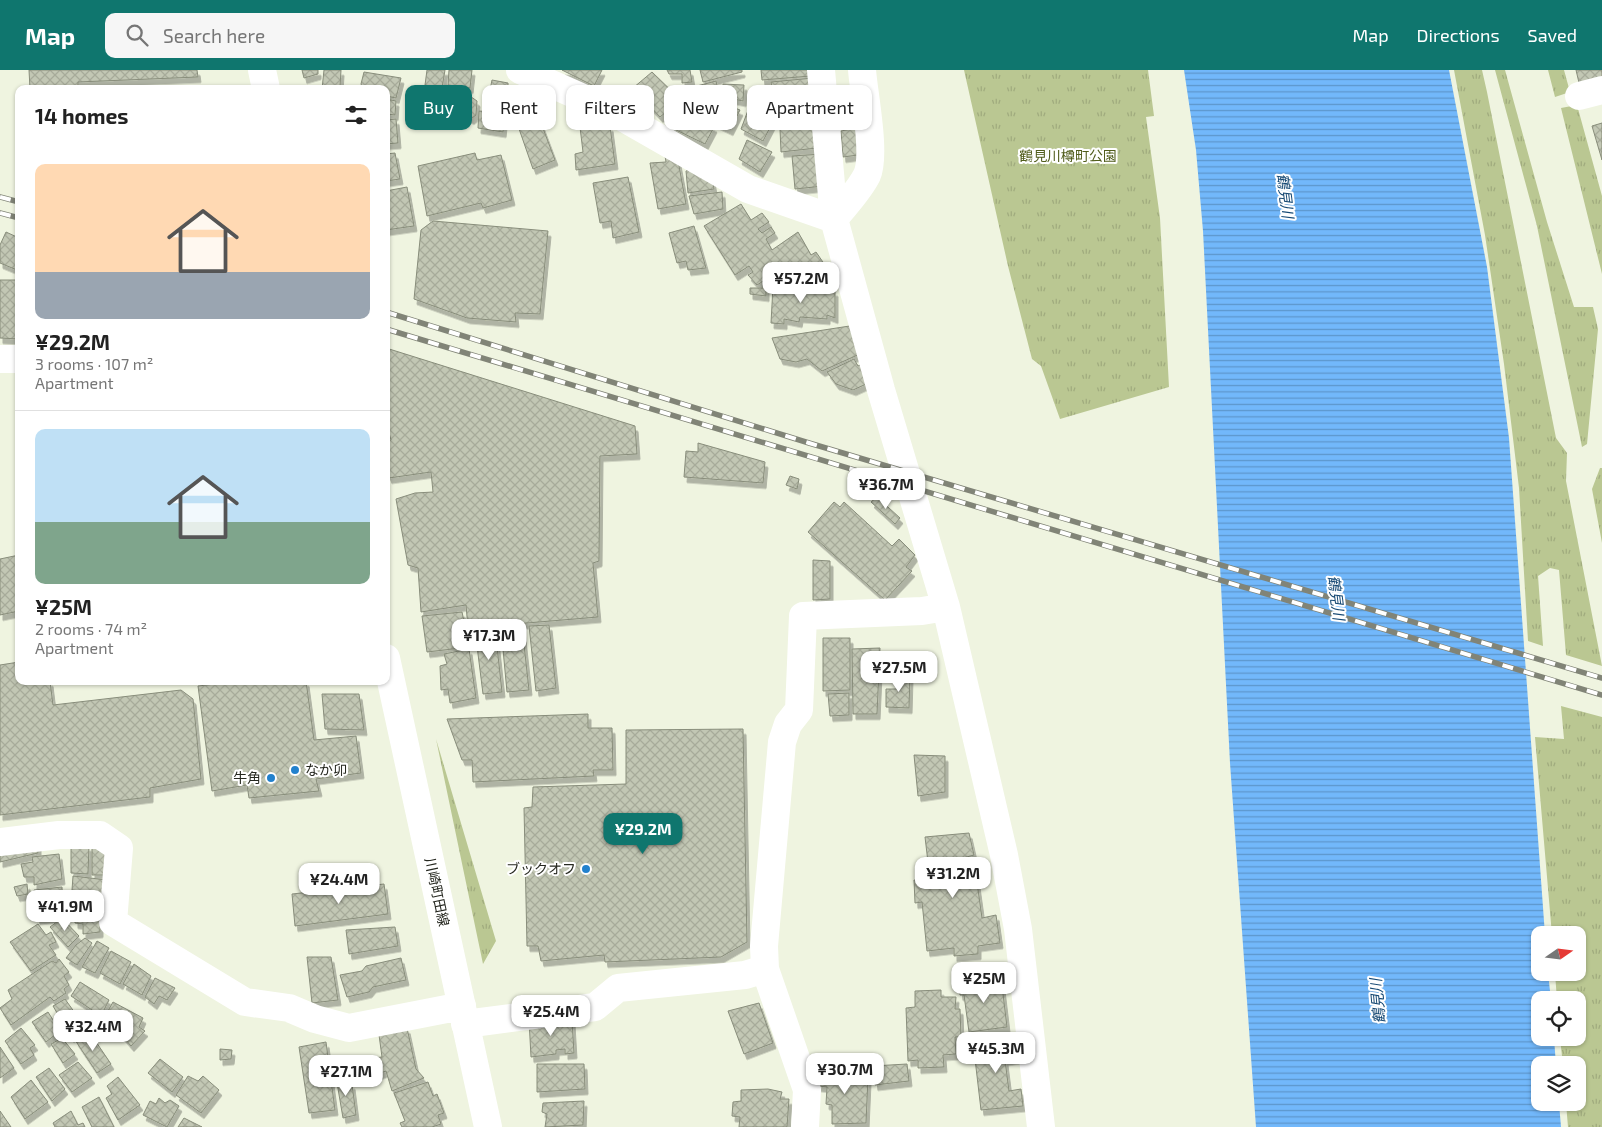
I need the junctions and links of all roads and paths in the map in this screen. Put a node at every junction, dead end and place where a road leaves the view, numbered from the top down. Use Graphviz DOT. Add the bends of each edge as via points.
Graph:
graph roads {
  1 [pos="262,70"];
  2 [pos="520,70"];
  3 [pos="821,70"];
  4 [pos="862,70"];
  5 [pos="265,85"];
  6 [pos="834,219"];
  7 [pos="0,359"];
  8 [pos="15,359"];
  9 [pos="946,607"];
  10 [pos="390,677"];
  11 [pos="0,842"];
  12 [pos="764,969"];
  13 [pos="463,1015"];
  14 [pos="488,1127"];
  15 [pos="805,1127"];
  16 [pos="1041,1127"];
  1 -- 5 [label="street"];
  2 -- 6 [label="street" via="610,110 748,190"];
  3 -- 6 [label="street"];
  4 -- 6 [label="street" via="871,157 868,173"];
  6 -- 9 [label="street"];
  7 -- 8 [label="street"];
  9 -- 12 [label="street" via="803,616 799,710 788,724 782,742"];
  9 -- 16 [label="street" via="1012,894"];
  10 -- 13 [label="street, 川崎町田線"];
  11 -- 13 [label="street" via="59,835 100,835 119,848 113,922 246,1002 289,1008 350,1028"];
  12 -- 13 [label="street" via="745,975 618,988 595,1007"];
  12 -- 15 [label="street" via="807,1090"];
  13 -- 14 [label="street, 川崎町田線"];
}
